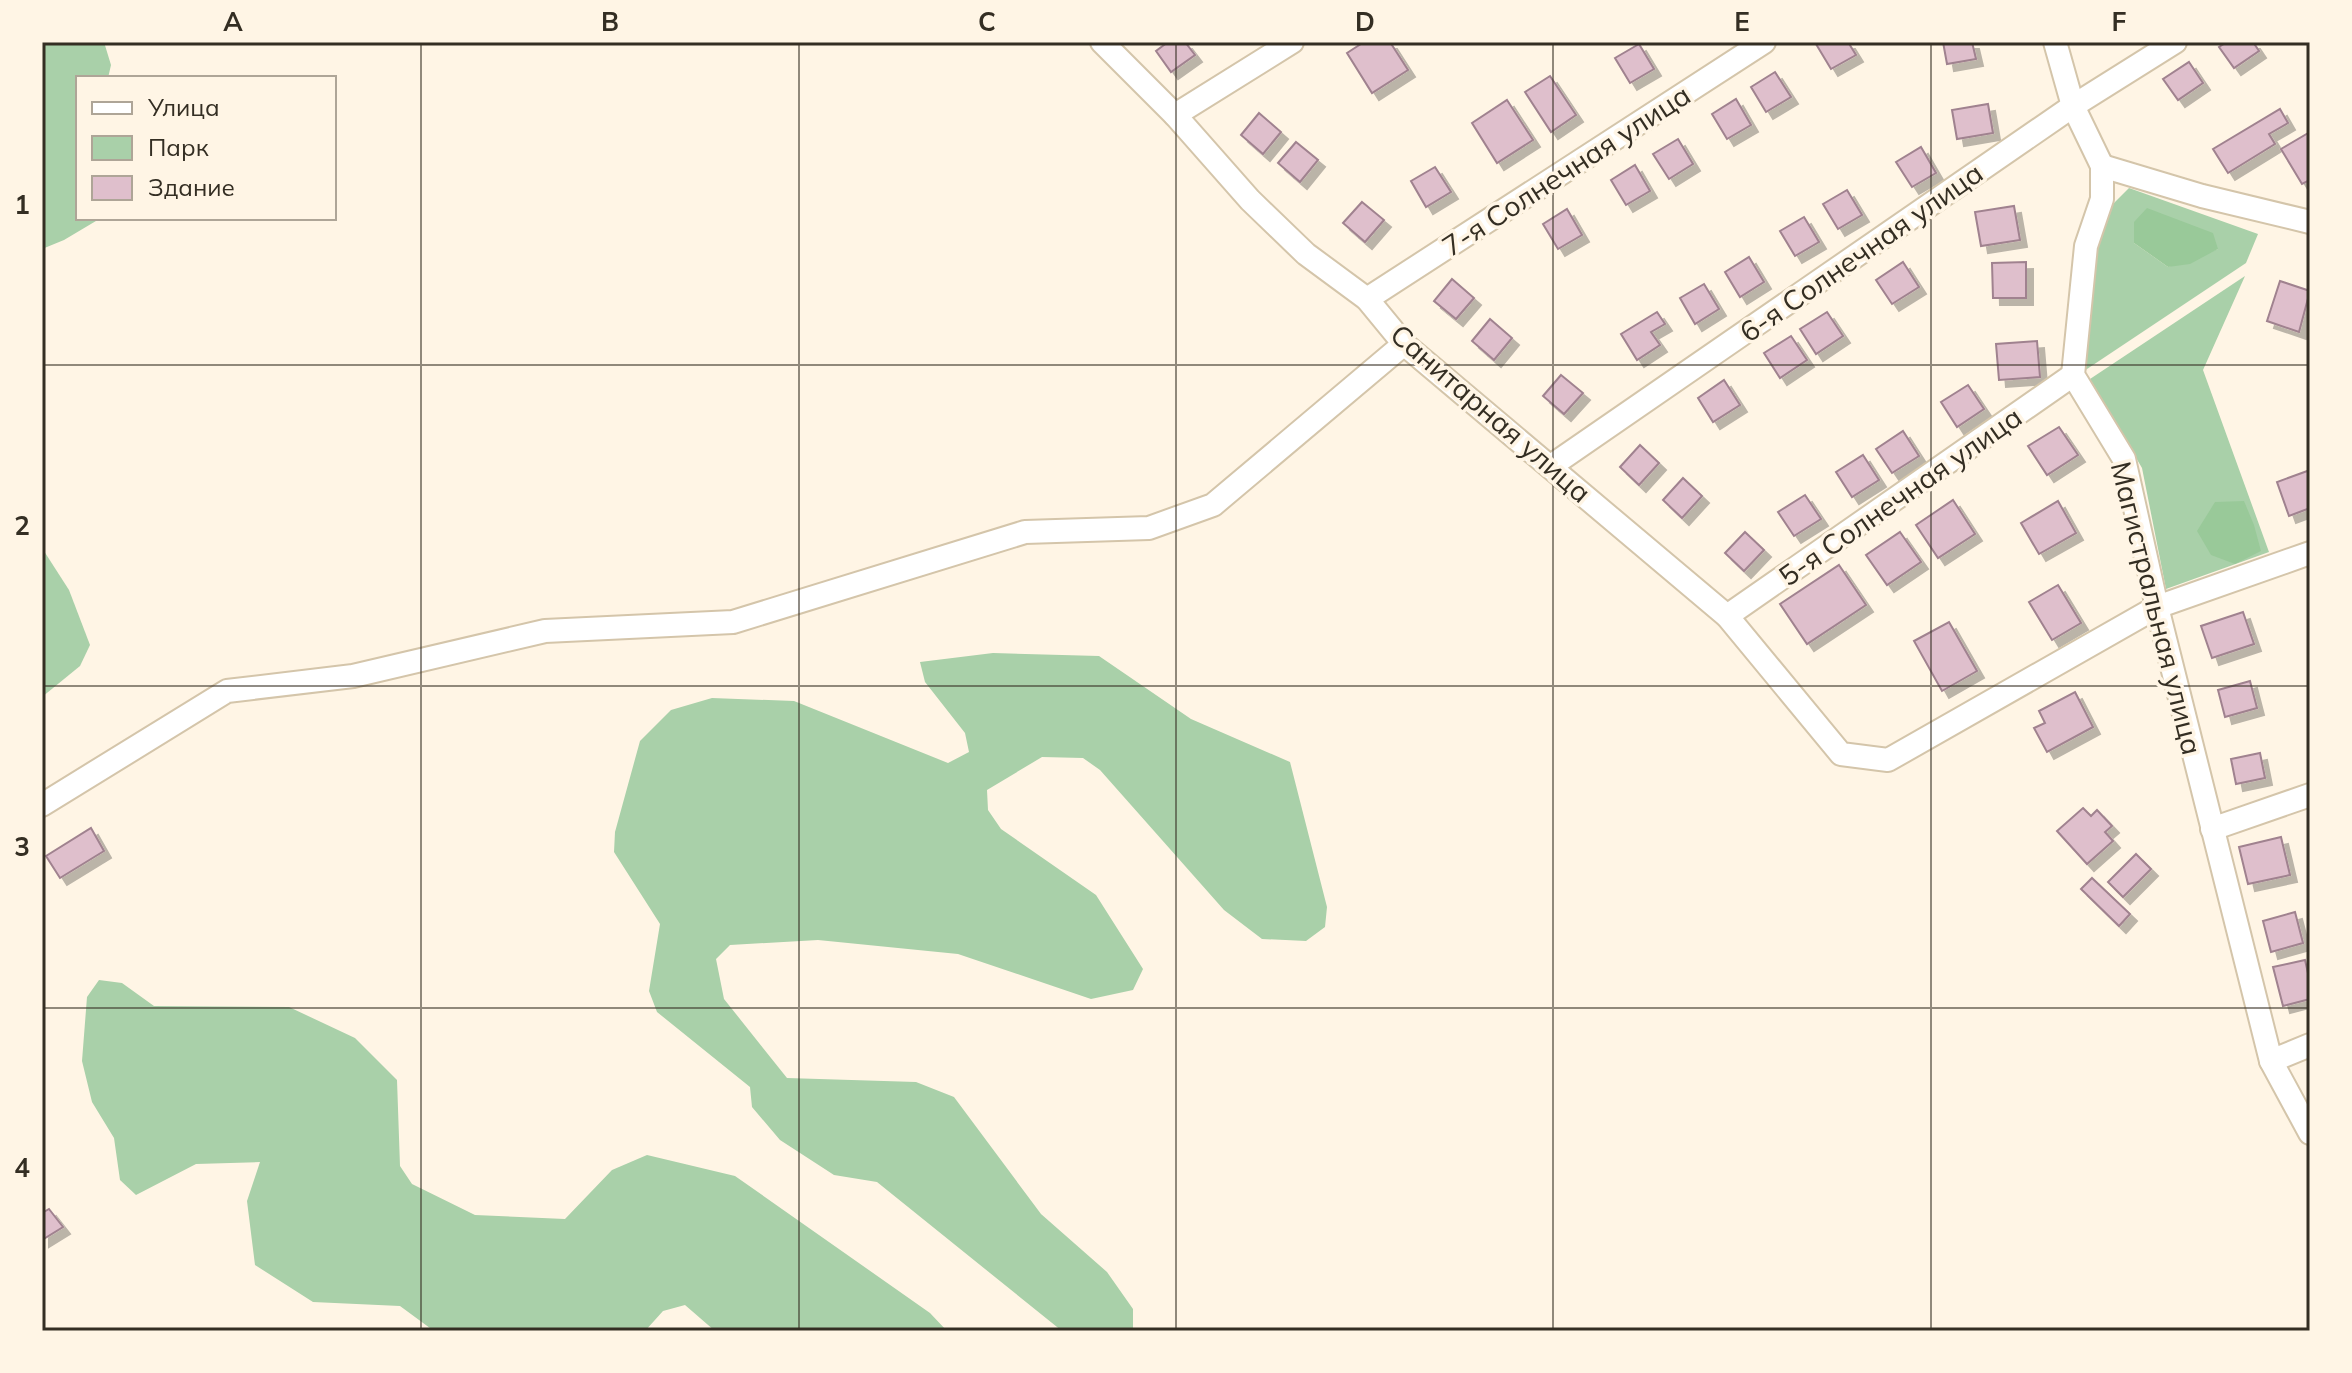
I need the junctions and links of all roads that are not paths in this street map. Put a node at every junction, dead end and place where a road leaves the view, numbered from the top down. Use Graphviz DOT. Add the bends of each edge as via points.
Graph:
graph roads {
  1 [pos="1102,42"];
  2 [pos="1292,42"];
  3 [pos="1764,42"];
  4 [pos="2055,42"];
  5 [pos="2175,42"];
  6 [pos="2073,106"];
  7 [pos="1175,115"];
  8 [pos="2102,166"];
  9 [pos="2310,222"];
  10 [pos="1367,299"];
  11 [pos="1404,344"];
  12 [pos="2073,375"];
  13 [pos="1551,466"];
  14 [pos="2310,553"];
  15 [pos="2157,607"];
  16 [pos="1727,616"];
  17 [pos="2310,795"];
  18 [pos="42,805"];
  19 [pos="2212,829"];
  20 [pos="2310,1045"];
  21 [pos="2271,1061"];
  22 [pos="2310,1133"];
  1 -- 7 [label="street, Санитарная улица"];
  2 -- 7 [label="street"];
  3 -- 10 [label="street, 7-я Солнечная улица"];
  4 -- 6 [label="street"];
  5 -- 6 [label="street, 6-я Солнечная улица"];
  6 -- 8 [label="street"];
  6 -- 13 [label="street, 6-я Солнечная улица"];
  7 -- 10 [label="street, Санитарная улица" via="1261,211 1306,254"];
  8 -- 9 [label="street"];
  8 -- 12 [label="street" via="2102,199 2086,246"];
  10 -- 11 [label="street, Санитарная улица"];
  11 -- 13 [label="street, Санитарная улица"];
  11 -- 18 [label="street" via="1213,505 1149,528 1025,532 733,622 545,631 353,676 227,691"];
  12 -- 15 [label="street, Магистральная улица" via="2124,459"];
  12 -- 16 [label="street, 5-я Солнечная улица"];
  13 -- 16 [label="street, Санитарная улица"];
  14 -- 15 [label="street"];
  15 -- 16 [label="street, Санитарная улица" via="1888,760 1841,754"];
  15 -- 19 [label="street, Магистральная улица"];
  17 -- 19 [label="street"];
  19 -- 21 [label="street, Магистральная улица"];
  20 -- 21 [label="street"];
  21 -- 22 [label="street, Магистральная улица"];
}
